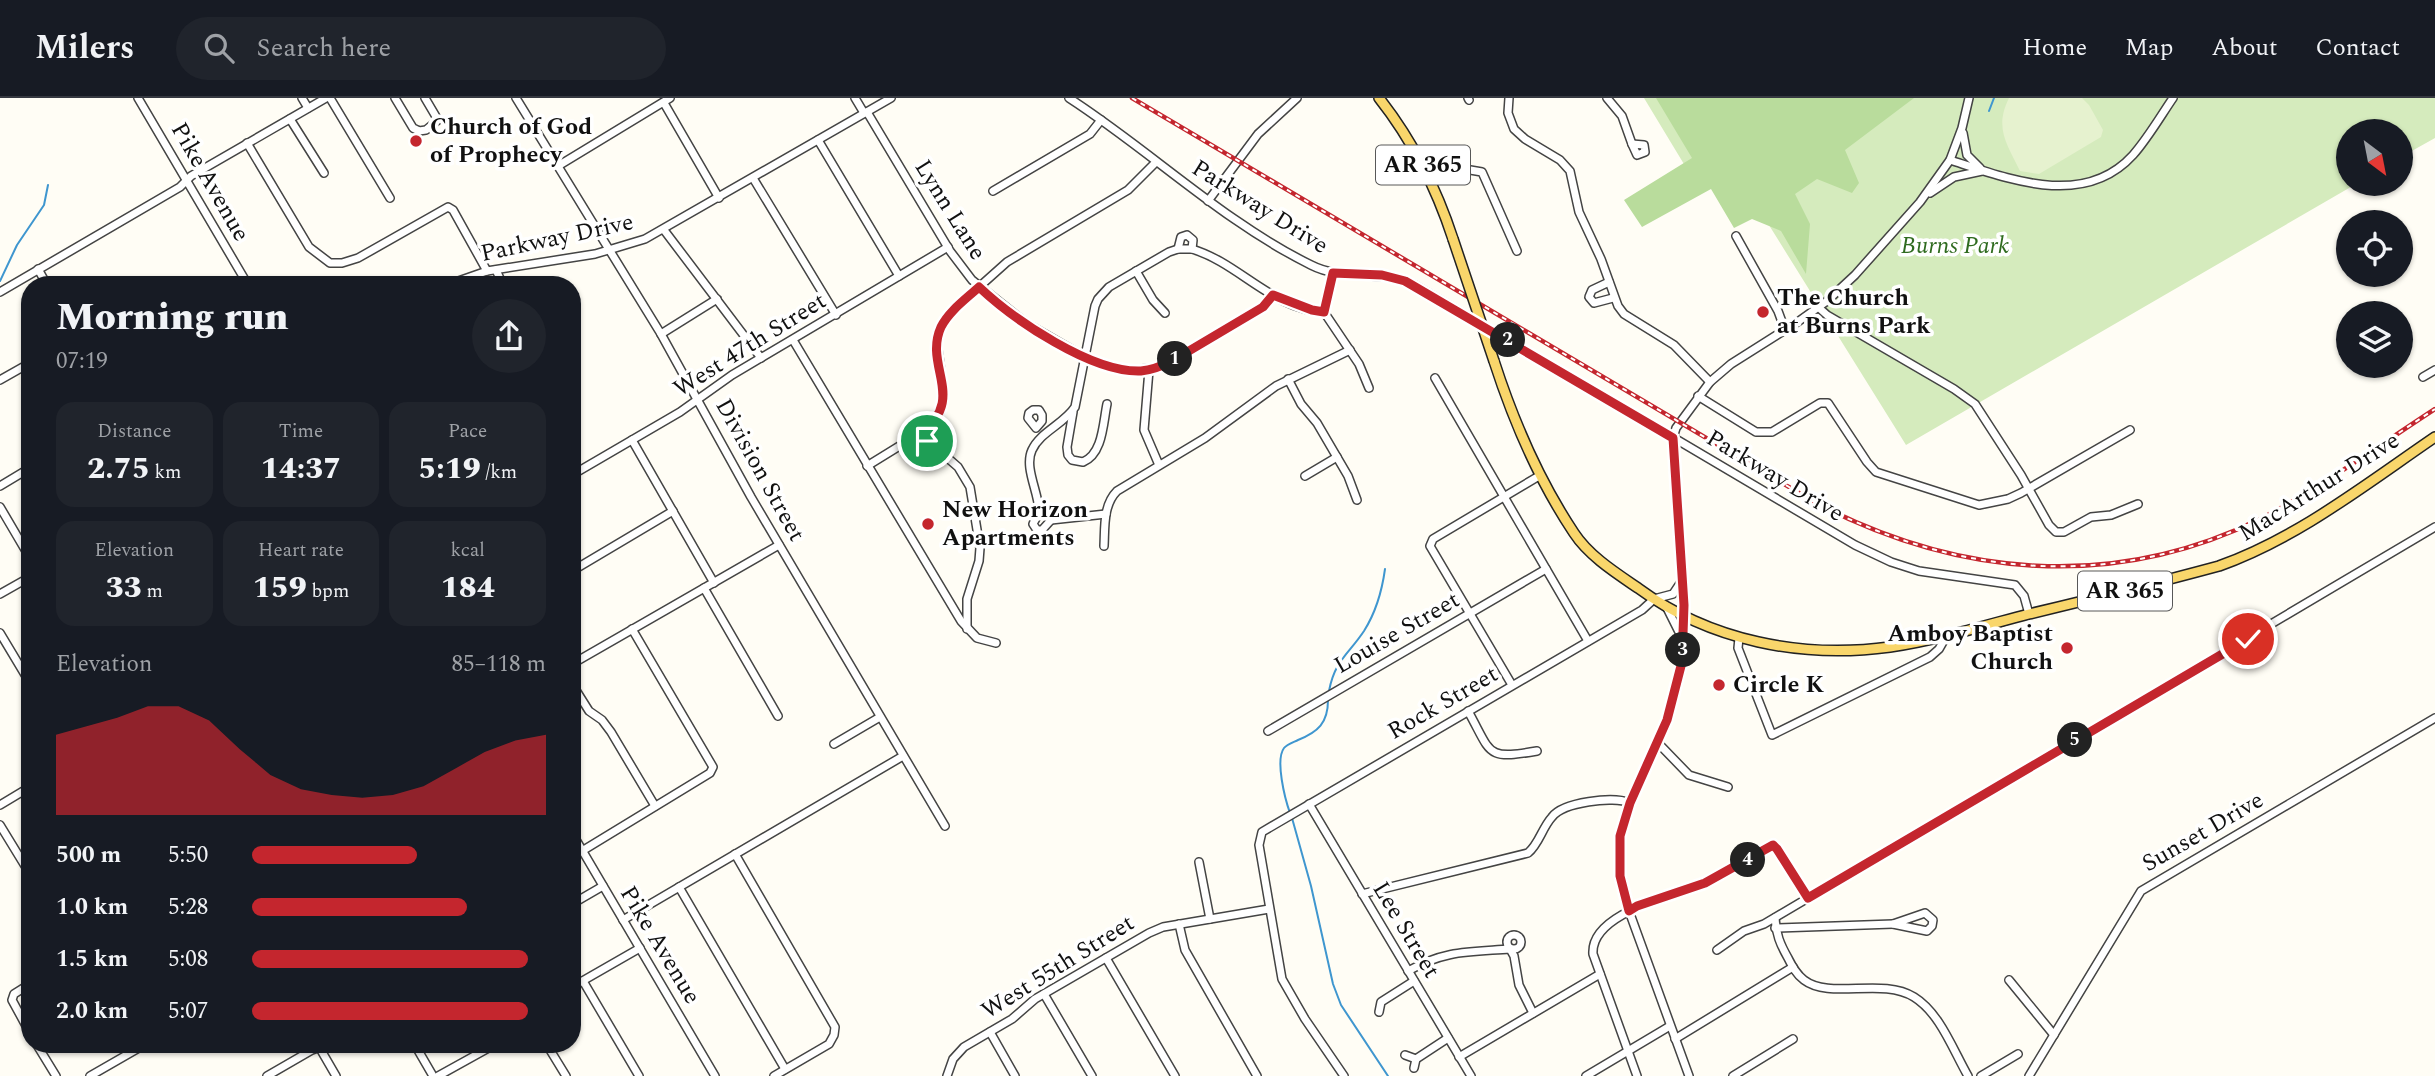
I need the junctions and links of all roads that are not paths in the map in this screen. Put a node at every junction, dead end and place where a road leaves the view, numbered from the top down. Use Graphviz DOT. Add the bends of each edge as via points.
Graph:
graph roads {
  1 [pos="138,98"];
  2 [pos="302,98"];
  3 [pos="328,98"];
  4 [pos="395,98"];
  5 [pos="425,98"];
  6 [pos="516,98"];
  7 [pos="855,98"];
  8 [pos="891,98"];
  9 [pos="1069,98"];
  10 [pos="1297,98"];
  11 [pos="1379,98"];
  12 [pos="1509,98"];
  13 [pos="1607,98"];
  14 [pos="1969,98"];
  15 [pos="2173,98"];
  16 [pos="667,100"];
  17 [pos="308,108"];
  18 [pos="866,113"];
  19 [pos="290,119"];
  20 [pos="1101,120"];
  21 [pos="1962,128"];
  22 [pos="818,140"];
  23 [pos="247,143"];
  24 [pos="1632,144"];
  25 [pos="1950,160"];
  26 [pos="1156,162"];
  27 [pos="558,166"];
  28 [pos="1426,170"];
  29 [pos="1983,171"];
  30 [pos="324,173"];
  31 [pos="753,178"];
  32 [pos="186,181"];
  33 [pos="993,191"];
  34 [pos="390,198"];
  35 [pos="719,198"];
  36 [pos="1923,198"];
  37 [pos="1208,201"];
  38 [pos="664,230"];
  39 [pos="1736,236"];
  40 [pos="948,247"];
  41 [pos="1178,248"];
  42 [pos="1192,249"];
  43 [pos="609,251"];
  44 [pos="1517,251"];
  45 [pos="37,270"];
  46 [pos="496,270"];
  47 [pos="487,271"];
  48 [pos="1136,271"];
  49 [pos="1333,273"];
  50 [pos="27,276"];
  51 [pos="41,276"];
  52 [pos="240,276"];
  53 [pos="473,276"];
  54 [pos="499,276"];
  55 [pos="899,276"];
  56 [pos="21,279"];
  57 [pos="1609,282"];
  58 [pos="979,287"];
  59 [pos="1,291"];
  60 [pos="1273,295"];
  61 [pos="1613,298"];
  62 [pos="717,299"];
  63 [pos="1818,307"];
  64 [pos="1324,312"];
  65 [pos="1165,313"];
  66 [pos="835,314"];
  67 [pos="1785,330"];
  68 [pos="661,334"];
  69 [pos="793,340"];
  70 [pos="1350,350"];
  71 [pos="761,358"];
  72 [pos="1085,358"];
  73 [pos="21,368"];
  74 [pos="1149,370"];
  75 [pos="2435,370"];
  76 [pos="2423,377"];
  77 [pos="1434,378"];
  78 [pos="1288,379"];
  79 [pos="0,380"];
  80 [pos="1710,382"];
  81 [pos="1369,388"];
  82 [pos="1698,396"];
  83 [pos="698,400"];
  84 [pos="1107,404"];
  85 [pos="1073,411"];
  86 [pos="1036,428"];
  87 [pos="2130,430"];
  88 [pos="920,434"];
  89 [pos="1043,437"];
  90 [pos="2435,437"];
  91 [pos="1673,438"];
  92 [pos="632,440"];
  93 [pos="1688,446"];
  94 [pos="1337,457"];
  95 [pos="1673,458"];
  96 [pos="1159,465"];
  97 [pos="867,466"];
  98 [pos="581,470"];
  99 [pos="21,473"];
  100 [pos="1305,476"];
  101 [pos="1539,476"];
  102 [pos="0,485"];
  103 [pos="2028,489"];
  104 [pos="1504,497"];
  105 [pos="1357,500"];
  106 [pos="2138,504"];
  107 [pos="0,507"];
  108 [pos="673,511"];
  109 [pos="1039,512"];
  110 [pos="1106,514"];
  111 [pos="1051,520"];
  112 [pos="2435,527"];
  113 [pos="21,543"];
  114 [pos="779,545"];
  115 [pos="1104,546"];
  116 [pos="581,566"];
  117 [pos="1546,569"];
  118 [pos="1682,581"];
  119 [pos="21,582"];
  120 [pos="714,583"];
  121 [pos="704,588"];
  122 [pos="0,594"];
  123 [pos="1654,599"];
  124 [pos="1665,606"];
  125 [pos="1469,613"];
  126 [pos="2029,614"];
  127 [pos="1683,616"];
  128 [pos="632,629"];
  129 [pos="967,629"];
  130 [pos="0,633"];
  131 [pos="1947,635"];
  132 [pos="1739,638"];
  133 [pos="1588,641"];
  134 [pos="1682,641"];
  135 [pos="996,643"];
  136 [pos="581,659"];
  137 [pos="21,668"];
  138 [pos="1512,685"];
  139 [pos="581,698"];
  140 [pos="1468,711"];
  141 [pos="778,716"];
  142 [pos="880,716"];
  143 [pos="2435,718"];
  144 [pos="1268,732"];
  145 [pos="1658,743"];
  146 [pos="834,744"];
  147 [pos="1537,751"];
  148 [pos="903,756"];
  149 [pos="1728,787"];
  150 [pos="21,793"];
  151 [pos="1630,803"];
  152 [pos="1309,804"];
  153 [pos="0,805"];
  154 [pos="655,806"];
  155 [pos="0,825"];
  156 [pos="945,826"];
  157 [pos="582,850"];
  158 [pos="735,854"];
  159 [pos="21,859"];
  160 [pos="1199,862"];
  161 [pos="603,886"];
  162 [pos="679,887"];
  163 [pos="1362,894"];
  164 [pos="1808,898"];
  165 [pos="581,899"];
  166 [pos="1269,909"];
  167 [pos="1629,911"];
  168 [pos="1775,918"];
  169 [pos="1210,919"];
  170 [pos="623,920"];
  171 [pos="1179,924"];
  172 [pos="1893,924"];
  173 [pos="1775,928"];
  174 [pos="639,948"];
  175 [pos="1717,950"];
  176 [pos="1106,958"];
  177 [pos="1793,967"];
  178 [pos="1408,971"];
  179 [pos="1600,974"];
  180 [pos="583,981"];
  181 [pos="1414,981"];
  182 [pos="2009,981"];
  183 [pos="21,990"];
  184 [pos="1044,994"];
  185 [pos="1379,1012"];
  186 [pos="1533,1013"];
  187 [pos="21,1018"];
  188 [pos="1670,1027"];
  189 [pos="990,1032"];
  190 [pos="2054,1035"];
  191 [pos="1448,1038"];
  192 [pos="1675,1039"];
  193 [pos="1794,1039"];
  194 [pos="1629,1051"];
  195 [pos="42,1053"];
  196 [pos="125,1053"];
  197 [pos="308,1053"];
  198 [pos="324,1053"];
  199 [pos="420,1053"];
  200 [pos="480,1053"];
  201 [pos="552,1053"];
  202 [pos="2018,1054"];
  203 [pos="1405,1055"];
  204 [pos="1459,1057"];
  205 [pos="1416,1059"];
  206 [pos="1414,1068"];
  207 [pos="785,1069"];
  208 [pos="56,1076"];
  209 [pos="90,1076"];
  210 [pos="267,1076"];
  211 [pos="336,1076"];
  212 [pos="433,1076"];
  213 [pos="438,1076"];
  214 [pos="566,1076"];
  215 [pos="639,1076"];
  216 [pos="715,1076"];
  217 [pos="774,1076"];
  218 [pos="947,1076"];
  219 [pos="1015,1076"];
  220 [pos="1092,1076"];
  221 [pos="1175,1076"];
  222 [pos="1257,1076"];
  223 [pos="1344,1076"];
  224 [pos="1471,1076"];
  225 [pos="1586,1076"];
  226 [pos="1637,1076"];
  227 [pos="1689,1076"];
  228 [pos="1733,1076"];
  229 [pos="1968,1076"];
  230 [pos="1981,1076"];
  231 [pos="2029,1076"];
  1 -- 32 [label="street, Pike Avenue"];
  2 -- 17 [label="street"];
  3 -- 17 [label="street"];
  3 -- 34 [label="street"];
  4 -- 5 [label="street" via="419,131 438,120"];
  6 -- 27 [label="street, Division Street"];
  7 -- 18 [label="street, Lynn Lane"];
  8 -- 18 [label="street, Parkway Drive"];
  9 -- 20 [label="street, Parkway Drive"];
  10 -- 37 [label="street" via="1258,134"];
  11 -- 28 [label="main road, AR 365"];
  12 -- 57 [label="street" via="1514,129 1570,171 1579,212"];
  13 -- 24 [label="street" via="1622,116"];
  14 -- 21 [label="street"];
  15 -- 29 [label="street" via="2132,156 2098,180 2056,187"];
  16 -- 27 [label="street"];
  16 -- 35 [label="street"];
  17 -- 19 [label="street"];
  18 -- 22 [label="street, Parkway Drive"];
  18 -- 40 [label="street, Lynn Lane"];
  19 -- 23 [label="street"];
  19 -- 30 [label="street"];
  20 -- 26 [label="street, Parkway Drive"];
  20 -- 33 [label="street" via="1090,134"];
  21 -- 25 [label="street"];
  21 -- 29 [label="street" via="1967,155"];
  22 -- 31 [label="street, Parkway Drive"];
  22 -- 55 [label="street"];
  23 -- 32 [label="street"];
  23 -- 47 [label="street" via="320,258 332,264 358,258 449,207"];
  25 -- 29 [label="street"];
  25 -- 36 [label="street"];
  26 -- 37 [label="street, Parkway Drive"];
  26 -- 58 [label="street" via="1128,190 1020,253"];
  27 -- 43 [label="street, Division Street"];
  28 -- 44 [label="street" via="1441,165 1482,172"];
  28 -- 101 [label="main road, MacArthur Drive / AR 365, bridge"];
  29 -- 36 [label="street" via="1954,177"];
  31 -- 35 [label="street, Parkway Drive"];
  31 -- 66 [label="street"];
  32 -- 45 [label="street"];
  32 -- 52 [label="street, Pike Avenue"];
  35 -- 38 [label="street, Parkway Drive"];
  36 -- 63 [label="street" via="1855,275"];
  37 -- 49 [label="street, Parkway Drive" via="1289,253"];
  38 -- 43 [label="street, Parkway Drive"];
  38 -- 62 [label="street"];
  39 -- 67 [label="street"];
  40 -- 55 [label="street, West 47th Street"];
  40 -- 58 [label="street, Lynn Lane"];
  41 -- 42 [label="street"];
  41 -- 42 [label="street" via="1181,237 1187,235 1193,240"];
  41 -- 48 [label="street"];
  42 -- 60 [label="street"];
  43 -- 46 [label="street, Parkway Drive"];
  43 -- 68 [label="street, Division Street"];
  45 -- 50 [label="street"];
  45 -- 51 [label="street"];
  46 -- 47 [label="street, Parkway Drive"];
  46 -- 54 [label="street"];
  47 -- 53 [label="street, Parkway Drive"];
  48 -- 65 [label="street"];
  48 -- 72 [label="street" via="1098,299"];
  49 -- 64 [label="street"];
  49 -- 91 [label="street, Parkway Drive" via="1405,281"];
  55 -- 66 [label="street, West 47th Street"];
  56 -- 59 [label="street"];
  57 -- 61 [label="street"];
  57 -- 61 [label="street" via="1592,290 1589,297 1594,303"];
  58 -- 72 [label="street, Lynn Lane" via="1032,327"];
  58 -- 88 [label="street" via="942,326 937,352 942,403 935,420"];
  60 -- 64 [label="street"];
  60 -- 74 [label="street, Lynn Lane" via="1257,311"];
  61 -- 80 [label="street" via="1624,314 1678,348"];
  62 -- 68 [label="street"];
  62 -- 71 [label="street"];
  63 -- 67 [label="street"];
  63 -- 103 [label="street" via="1975,404"];
  64 -- 70 [label="street"];
  66 -- 69 [label="street, West 47th Street"];
  67 -- 80 [label="street"];
  68 -- 83 [label="street, Division Street"];
  69 -- 71 [label="street, West 47th Street"];
  69 -- 97 [label="street"];
  70 -- 78 [label="street"];
  70 -- 81 [label="street"];
  71 -- 83 [label="street, West 47th Street"];
  72 -- 74 [label="street, Lynn Lane" via="1126,370"];
  72 -- 85 [label="street"];
  73 -- 79 [label="street"];
  74 -- 96 [label="street" via="1144,430"];
  75 -- 76 [label="street"];
  77 -- 104 [label="street"];
  78 -- 94 [label="street"];
  78 -- 96 [label="street"];
  80 -- 82 [label="street"];
  82 -- 91 [label="street"];
  82 -- 103 [label="street" via="1763,434 1828,403 1874,471 1965,502 1986,505"];
  83 -- 92 [label="street, West 47th Street"];
  83 -- 114 [label="street, Division Street"];
  84 -- 85 [label="street" via="1097,449 1083,462 1072,460 1067,452"];
  85 -- 89 [label="street"];
  86 -- 89 [label="street"];
  87 -- 103 [label="street"];
  88 -- 97 [label="street"];
  88 -- 129 [label="street" via="958,467 970,487 981,548 967,599"];
  89 -- 109 [label="street" via="1030,458"];
  90 -- 126 [label="main road, MacArthur Drive / AR 365" via="2317,517 2241,559"];
  91 -- 93 [label="street, Parkway Drive"];
  91 -- 95 [label="street"];
  92 -- 98 [label="street, West 47th Street"];
  92 -- 108 [label="street"];
  93 -- 95 [label="street"];
  93 -- 126 [label="street, Parkway Drive" via="1891,562 1937,576 2015,585"];
  94 -- 100 [label="street"];
  94 -- 105 [label="street"];
  95 -- 118 [label="street"];
  96 -- 110 [label="street" via="1117,491"];
  97 -- 129 [label="street"];
  99 -- 102 [label="street"];
  101 -- 104 [label="street"];
  101 -- 123 [label="main road, MacArthur Drive / AR 365" via="1575,535"];
  103 -- 106 [label="street" via="2056,533"];
  104 -- 117 [label="street"];
  104 -- 125 [label="street" via="1430,543"];
  107 -- 113 [label="street"];
  108 -- 116 [label="street"];
  108 -- 120 [label="street"];
  109 -- 111 [label="street"];
  109 -- 111 [label="street" via="1034,523 1037,530"];
  110 -- 111 [label="street"];
  110 -- 115 [label="street"];
  112 -- 164 [label="street"];
  114 -- 120 [label="street"];
  114 -- 142 [label="street, Division Street"];
  117 -- 125 [label="street, Louise Street"];
  117 -- 133 [label="street"];
  118 -- 123 [label="street, Rock Street" via="1673,594"];
  118 -- 127 [label="street"];
  119 -- 122 [label="street"];
  120 -- 121 [label="street"];
  121 -- 128 [label="street"];
  121 -- 141 [label="street"];
  123 -- 124 [label="main road, MacArthur Drive / AR 365"];
  123 -- 133 [label="street, Rock Street"];
  124 -- 127 [label="main road, MacArthur Drive / AR 365"];
  124 -- 134 [label="street"];
  125 -- 138 [label="street"];
  125 -- 144 [label="street, Louise Street"];
  126 -- 131 [label="main road, MacArthur Drive / AR 365"];
  127 -- 132 [label="main road, MacArthur Drive / AR 365"];
  127 -- 134 [label="street"];
  128 -- 136 [label="street"];
  128 -- 154 [label="street" via="712,761 712,770"];
  129 -- 135 [label="street" via="982,641"];
  130 -- 137 [label="street"];
  131 -- 132 [label="main road, MacArthur Drive / AR 365" via="1846,650 1787,648"];
  131 -- 132 [label="street" via="1930,657 1772,734 1738,648"];
  133 -- 138 [label="street, Rock Street"];
  134 -- 145 [label="street" via="1677,688"];
  138 -- 140 [label="street, Rock Street"];
  139 -- 154 [label="street" via="607,725"];
  140 -- 147 [label="street" via="1495,753"];
  140 -- 152 [label="street, Rock Street"];
  142 -- 146 [label="street"];
  142 -- 148 [label="street, Division Street"];
  143 -- 190 [label="street, Sunset Drive" via="2141,891"];
  145 -- 149 [label="street" via="1689,775"];
  145 -- 151 [label="street"];
  148 -- 156 [label="street, Division Street"];
  148 -- 158 [label="street"];
  150 -- 153 [label="street"];
  151 -- 163 [label="street" via="1618,800 1568,806 1553,815 1528,853"];
  151 -- 167 [label="street" via="1619,851"];
  152 -- 163 [label="street, Lee Street"];
  152 -- 166 [label="street, Rock Street" via="1262,832 1259,845"];
  154 -- 157 [label="street"];
  155 -- 159 [label="street"];
  157 -- 161 [label="street, Pike Avenue"];
  158 -- 162 [label="street"];
  158 -- 207 [label="street" via="835,1027 829,1044"];
  160 -- 169 [label="street"];
  161 -- 165 [label="street"];
  161 -- 170 [label="street, Pike Avenue"];
  162 -- 170 [label="street"];
  162 -- 207 [label="street"];
  163 -- 178 [label="street, Lee Street"];
  164 -- 167 [label="street" via="1773,845 1705,883"];
  164 -- 168 [label="street"];
  166 -- 169 [label="street, West 55th Street"];
  166 -- 223 [label="street" via="1284,984"];
  167 -- 179 [label="street" via="1594,943"];
  167 -- 188 [label="street"];
  168 -- 173 [label="street"];
  168 -- 175 [label="street" via="1744,931"];
  169 -- 171 [label="street, West 55th Street"];
  170 -- 174 [label="street, Pike Avenue"];
  171 -- 176 [label="street, West 55th Street" via="1157,929"];
  171 -- 222 [label="street" via="1185,950"];
  172 -- 172 [label="street" via="1925,913 1933,920 1925,932"];
  172 -- 173 [label="street"];
  173 -- 177 [label="street"];
  174 -- 180 [label="street"];
  174 -- 216 [label="street, Pike Avenue"];
  176 -- 184 [label="street, West 55th Street"];
  176 -- 221 [label="street"];
  177 -- 192 [label="street"];
  177 -- 229 [label="street" via="1819,987 1886,988 1914,997 1933,1014"];
  178 -- 181 [label="street, Lee Street"];
  178 -- 186 [label="street" via="1452,953 1510,949 1519,985"];
  179 -- 186 [label="street"];
  179 -- 194 [label="street"];
  180 -- 215 [label="street"];
  181 -- 185 [label="street" via="1377,1000"];
  181 -- 191 [label="street, Lee Street"];
  182 -- 190 [label="street"];
  183 -- 187 [label="street" via="12,997"];
  184 -- 189 [label="street, West 55th Street"];
  184 -- 220 [label="street"];
  186 -- 204 [label="street"];
  188 -- 192 [label="street"];
  188 -- 194 [label="street"];
  189 -- 218 [label="street, West 55th Street" via="955,1056"];
  189 -- 219 [label="street"];
  190 -- 231 [label="street, Sunset Drive"];
  191 -- 204 [label="street, Lee Street"];
  191 -- 205 [label="street"];
  192 -- 227 [label="street"];
  193 -- 228 [label="street"];
  194 -- 225 [label="street"];
  194 -- 226 [label="street"];
  195 -- 208 [label="street"];
  196 -- 209 [label="street"];
  197 -- 210 [label="street"];
  198 -- 211 [label="street"];
  199 -- 212 [label="street"];
  200 -- 213 [label="street"];
  201 -- 214 [label="street"];
  202 -- 230 [label="street"];
  203 -- 205 [label="street"];
  204 -- 224 [label="street, Lee Street"];
  205 -- 206 [label="street"];
  207 -- 217 [label="street"];
}
